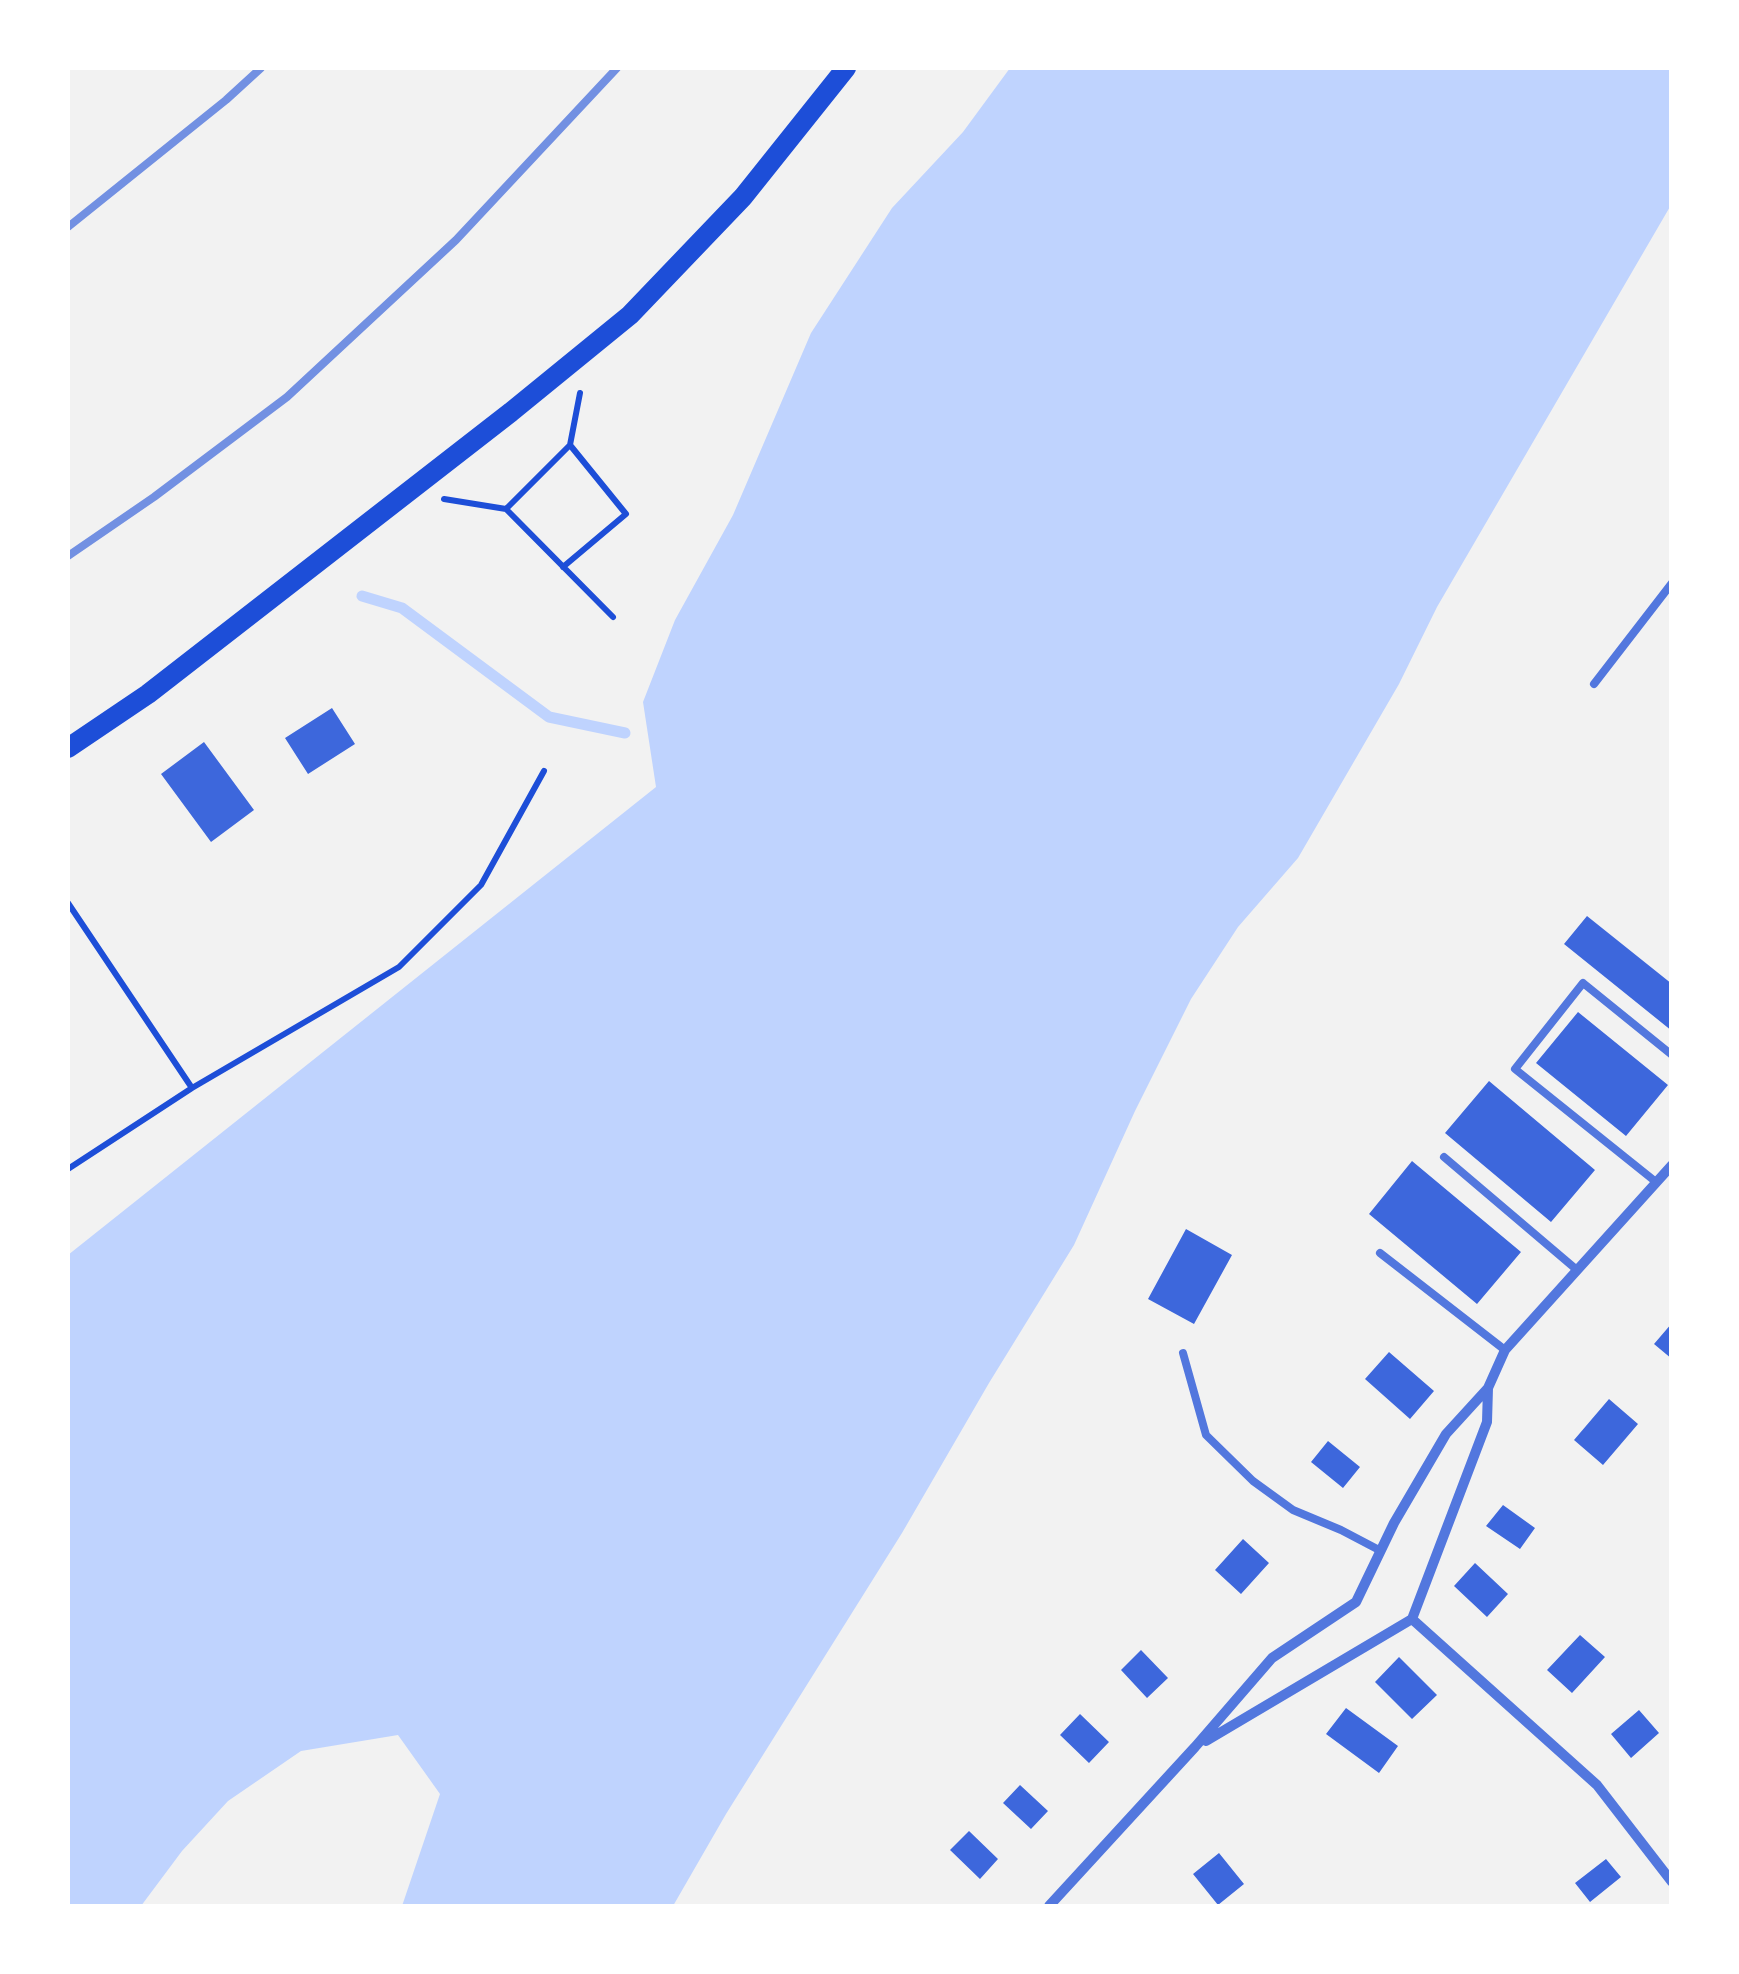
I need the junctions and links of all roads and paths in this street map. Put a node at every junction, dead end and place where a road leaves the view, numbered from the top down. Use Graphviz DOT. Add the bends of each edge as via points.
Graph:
graph roads {
  1 [pos="846,68"];
  2 [pos="588,350"];
  3 [pos="570,446"];
  4 [pos="408,492"];
  5 [pos="506,509"];
  6 [pos="563,567"];
  7 [pos="1672,583"];
  8 [pos="613,617"];
  9 [pos="1594,684"];
  10 [pos="68,748"];
  11 [pos="544,771"];
  12 [pos="68,903"];
  13 [pos="1672,1055"];
  14 [pos="192,1088"];
  15 [pos="1444,1157"];
  16 [pos="1672,1165"];
  17 [pos="68,1168"];
  18 [pos="1656,1182"];
  19 [pos="1380,1253"];
  20 [pos="1577,1270"];
  21 [pos="1504,1350"];
  22 [pos="1183,1353"];
  23 [pos="1488,1388"];
  24 [pos="1381,1551"];
  25 [pos="1412,1619"];
  26 [pos="1195,1748"];
  27 [pos="1672,1882"];
  28 [pos="1050,1906"];
  1 -- 2 [label="main road" via="742,196"];
  2 -- 3 [label="path"];
  2 -- 4 [label="main road"];
  3 -- 5 [label="path"];
  3 -- 6 [label="path" via="626,514"];
  4 -- 5 [label="path"];
  4 -- 10 [label="main road"];
  5 -- 6 [label="path"];
  6 -- 8 [label="path"];
  7 -- 9 [label="lane"];
  11 -- 14 [label="path" via="481,884 400,967"];
  12 -- 14 [label="path"];
  13 -- 18 [label="lane" via="1583,983 1515,1069"];
  14 -- 17 [label="path"];
  15 -- 20 [label="lane"];
  16 -- 18 [label="street"];
  18 -- 20 [label="street"];
  19 -- 21 [label="lane"];
  20 -- 21 [label="street"];
  21 -- 23 [label="street"];
  22 -- 24 [label="lane" via="1206,1435 1293,1510"];
  23 -- 24 [label="street" via="1446,1434"];
  23 -- 25 [label="street" via="1487,1422"];
  24 -- 26 [label="street" via="1356,1602 1272,1658"];
  25 -- 26 [label="street"];
  25 -- 27 [label="street" via="1597,1785"];
  26 -- 28 [label="street"];
}
